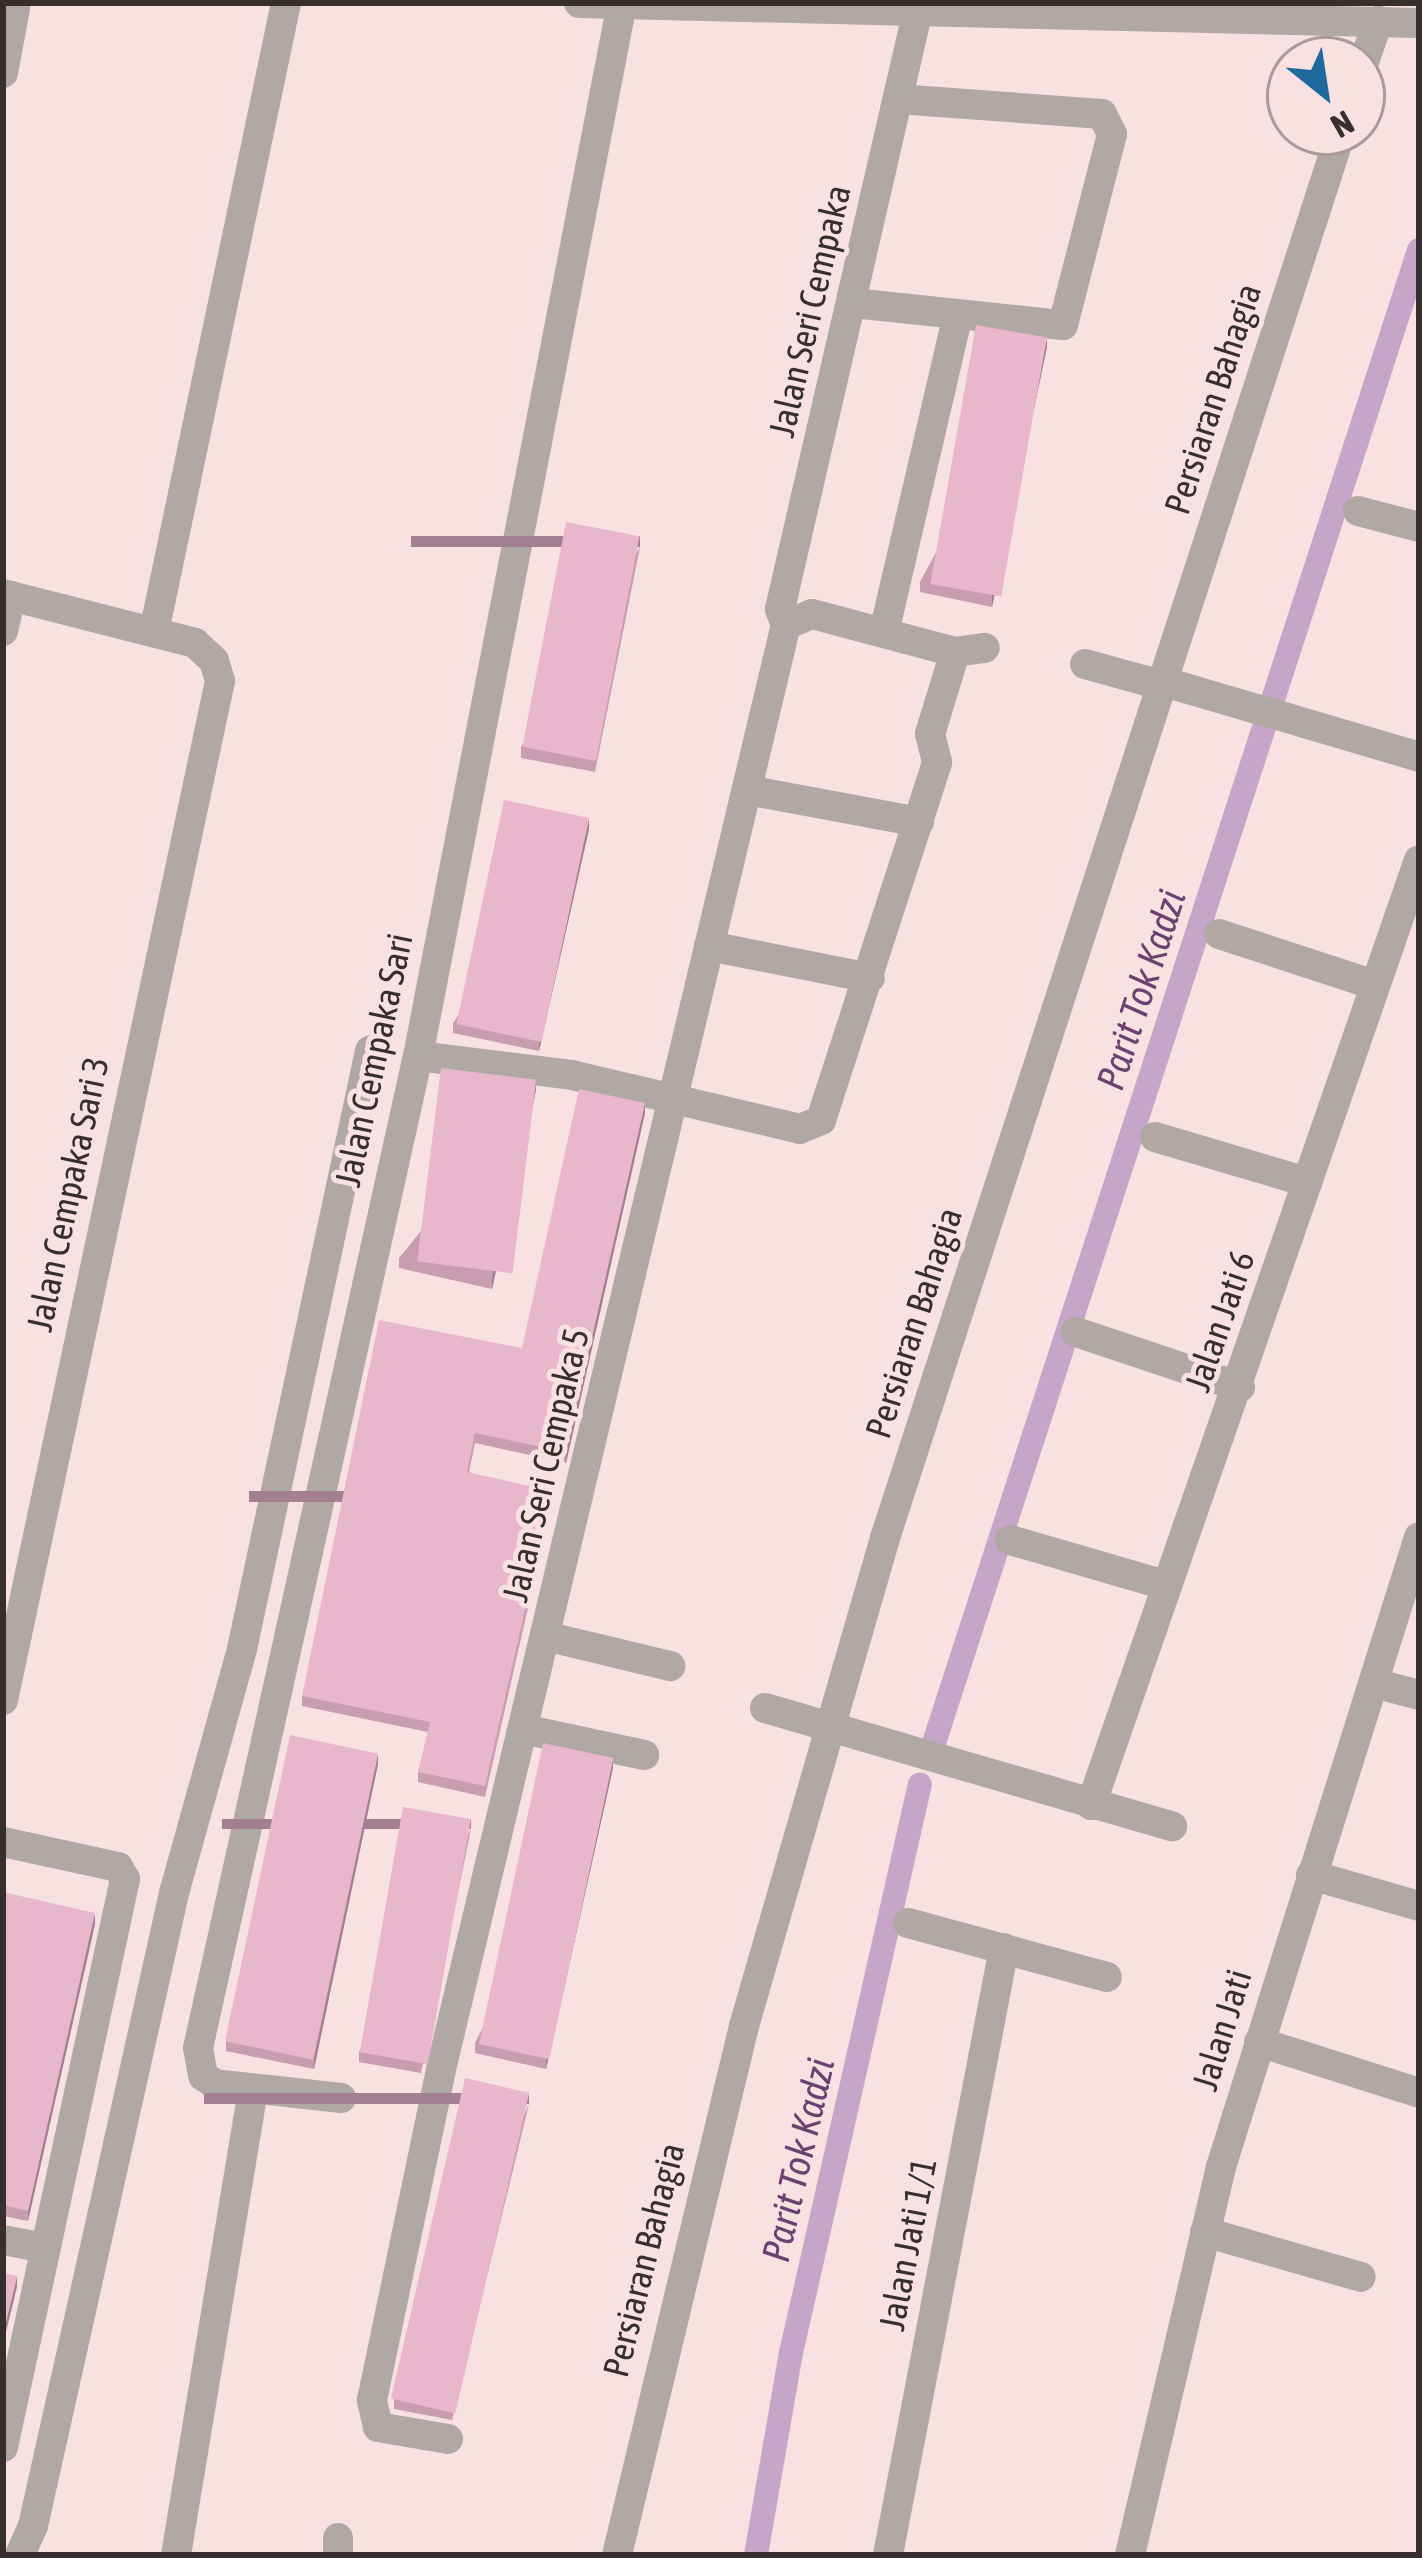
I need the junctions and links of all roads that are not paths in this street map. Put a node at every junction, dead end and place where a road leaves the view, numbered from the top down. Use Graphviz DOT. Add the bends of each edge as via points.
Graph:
graph roads {
  1 [pos="16,3"];
  2 [pos="286,3"];
  3 [pos="579,3"];
  4 [pos="622,4"];
  5 [pos="685,5"];
  6 [pos="1082,9"];
  7 [pos="904,10"];
  8 [pos="1378,21"];
  9 [pos="1419,23"];
  10 [pos="1373,36"];
  11 [pos="6,38"];
  12 [pos="3,73"];
  13 [pos="898,99"];
  14 [pos="1333,156"];
  15 [pos="853,303"];
  16 [pos="958,316"];
  17 [pos="1358,511"];
  18 [pos="1419,527"];
  19 [pos="7,595"];
  20 [pos="786,625"];
  21 [pos="885,628"];
  22 [pos="3,631"];
  23 [pos="154,632"];
  24 [pos="1085,664"];
  25 [pos="1158,682"];
  26 [pos="1419,757"];
  27 [pos="747,790"];
  28 [pos="919,822"];
  29 [pos="1419,860"];
  30 [pos="1219,934"];
  31 [pos="710,946"];
  32 [pos="870,978"];
  33 [pos="1375,985"];
  34 [pos="370,1051"];
  35 [pos="418,1056"];
  36 [pos="674,1096"];
  37 [pos="1155,1138"];
  38 [pos="1307,1182"];
  39 [pos="1076,1332"];
  40 [pos="1240,1387"];
  41 [pos="1419,1537"];
  42 [pos="1010,1540"];
  43 [pos="1165,1585"];
  44 [pos="545,1636"];
  45 [pos="670,1666"];
  46 [pos="1374,1683"];
  47 [pos="1419,1695"];
  48 [pos="3,1700"];
  49 [pos="765,1708"];
  50 [pos="835,1727"];
  51 [pos="523,1729"];
  52 [pos="644,1755"];
  53 [pos="1091,1805"];
  54 [pos="1172,1826"];
  55 [pos="3,1842"];
  56 [pos="1311,1875"];
  57 [pos="1419,1906"];
  58 [pos="908,1923"];
  59 [pos="1004,1948"];
  60 [pos="1107,1977"];
  61 [pos="1259,2042"];
  62 [pos="254,2088"];
  63 [pos="1417,2092"];
  64 [pos="341,2098"];
  65 [pos="1205,2232"];
  66 [pos="3,2240"];
  67 [pos="45,2248"];
  68 [pos="1360,2276"];
  69 [pos="448,2439"];
  70 [pos="3,2447"];
  71 [pos="1133,2554"];
  72 [pos="20,2555"];
  73 [pos="176,2555"];
  74 [pos="617,2555"];
  75 [pos="889,2555"];
  1 -- 11 [label="street"];
  2 -- 23 [label="street"];
  3 -- 4 [label="street"];
  4 -- 5 [label="street"];
  4 -- 35 [label="street, Jalan Cempaka Sari"];
  5 -- 7 [label="street"];
  6 -- 7 [label="street"];
  6 -- 8 [label="street"];
  7 -- 13 [label="street, Jalan Seri Cempaka"];
  8 -- 9 [label="street"];
  8 -- 10 [label="street"];
  11 -- 12 [label="street"];
  13 -- 15 [label="street, Jalan Seri Cempaka"];
  13 -- 16 [label="street" via="1107,117 1112,134 1063,325"];
  14 -- 25 [label="street, Persiaran Bahagia"];
  15 -- 16 [label="street"];
  15 -- 20 [label="street, Jalan Seri Cempaka" via="780,609"];
  16 -- 21 [label="street"];
  17 -- 18 [label="street"];
  19 -- 22 [label="street"];
  19 -- 23 [label="street, Jalan Cempaka Sari 3"];
  20 -- 21 [label="street" via="812,614"];
  20 -- 27 [label="street, Jalan Seri Cempaka 5"];
  21 -- 28 [label="street" via="970,650 930,734 937,762"];
  23 -- 48 [label="street, Jalan Cempaka Sari 3" via="194,643 214,661 220,681"];
  24 -- 25 [label="street"];
  25 -- 26 [label="street"];
  25 -- 50 [label="street, Persiaran Bahagia" via="885,1538"];
  27 -- 28 [label="street"];
  27 -- 31 [label="street, Jalan Seri Cempaka 5"];
  28 -- 32 [label="street"];
  29 -- 33 [label="street, Jalan Jati 6"];
  30 -- 33 [label="street"];
  31 -- 32 [label="street"];
  31 -- 36 [label="street, Jalan Seri Cempaka 5"];
  32 -- 36 [label="street" via="831,1106 800,1129"];
  33 -- 38 [label="street, Jalan Jati 6"];
  34 -- 72 [label="street" via="242,1649 174,1893 33,2526"];
  35 -- 36 [label="street"];
  35 -- 62 [label="street, Jalan Cempaka Sari" via="198,2048 203,2076"];
  36 -- 44 [label="street, Jalan Seri Cempaka 5"];
  37 -- 38 [label="street"];
  38 -- 40 [label="street, Jalan Jati 6"];
  39 -- 40 [label="street"];
  40 -- 43 [label="street, Jalan Jati 6"];
  41 -- 46 [label="street, Jalan Jati"];
  42 -- 43 [label="street"];
  43 -- 53 [label="street, Jalan Jati 6"];
  44 -- 45 [label="street"];
  44 -- 51 [label="street, Jalan Seri Cempaka 5"];
  46 -- 47 [label="street"];
  46 -- 56 [label="street, Jalan Jati"];
  49 -- 50 [label="street"];
  50 -- 53 [label="street"];
  50 -- 74 [label="street, Persiaran Bahagia" via="744,2026"];
  51 -- 52 [label="street"];
  51 -- 69 [label="street, Jalan Seri Cempaka 5" via="372,2400 378,2427"];
  53 -- 54 [label="street"];
  55 -- 67 [label="street" via="118,1867 124,1879"];
  56 -- 57 [label="street"];
  56 -- 61 [label="street, Jalan Jati"];
  58 -- 59 [label="street"];
  59 -- 60 [label="street"];
  59 -- 75 [label="street, Jalan Jati 1/1"];
  61 -- 63 [label="street"];
  61 -- 65 [label="street, Jalan Jati"];
  62 -- 64 [label="street, Jalan Cempaka Sari"];
  62 -- 73 [label="street"];
  65 -- 68 [label="street"];
  65 -- 71 [label="street, Jalan Jati"];
  66 -- 67 [label="street"];
  67 -- 70 [label="street"];
}
